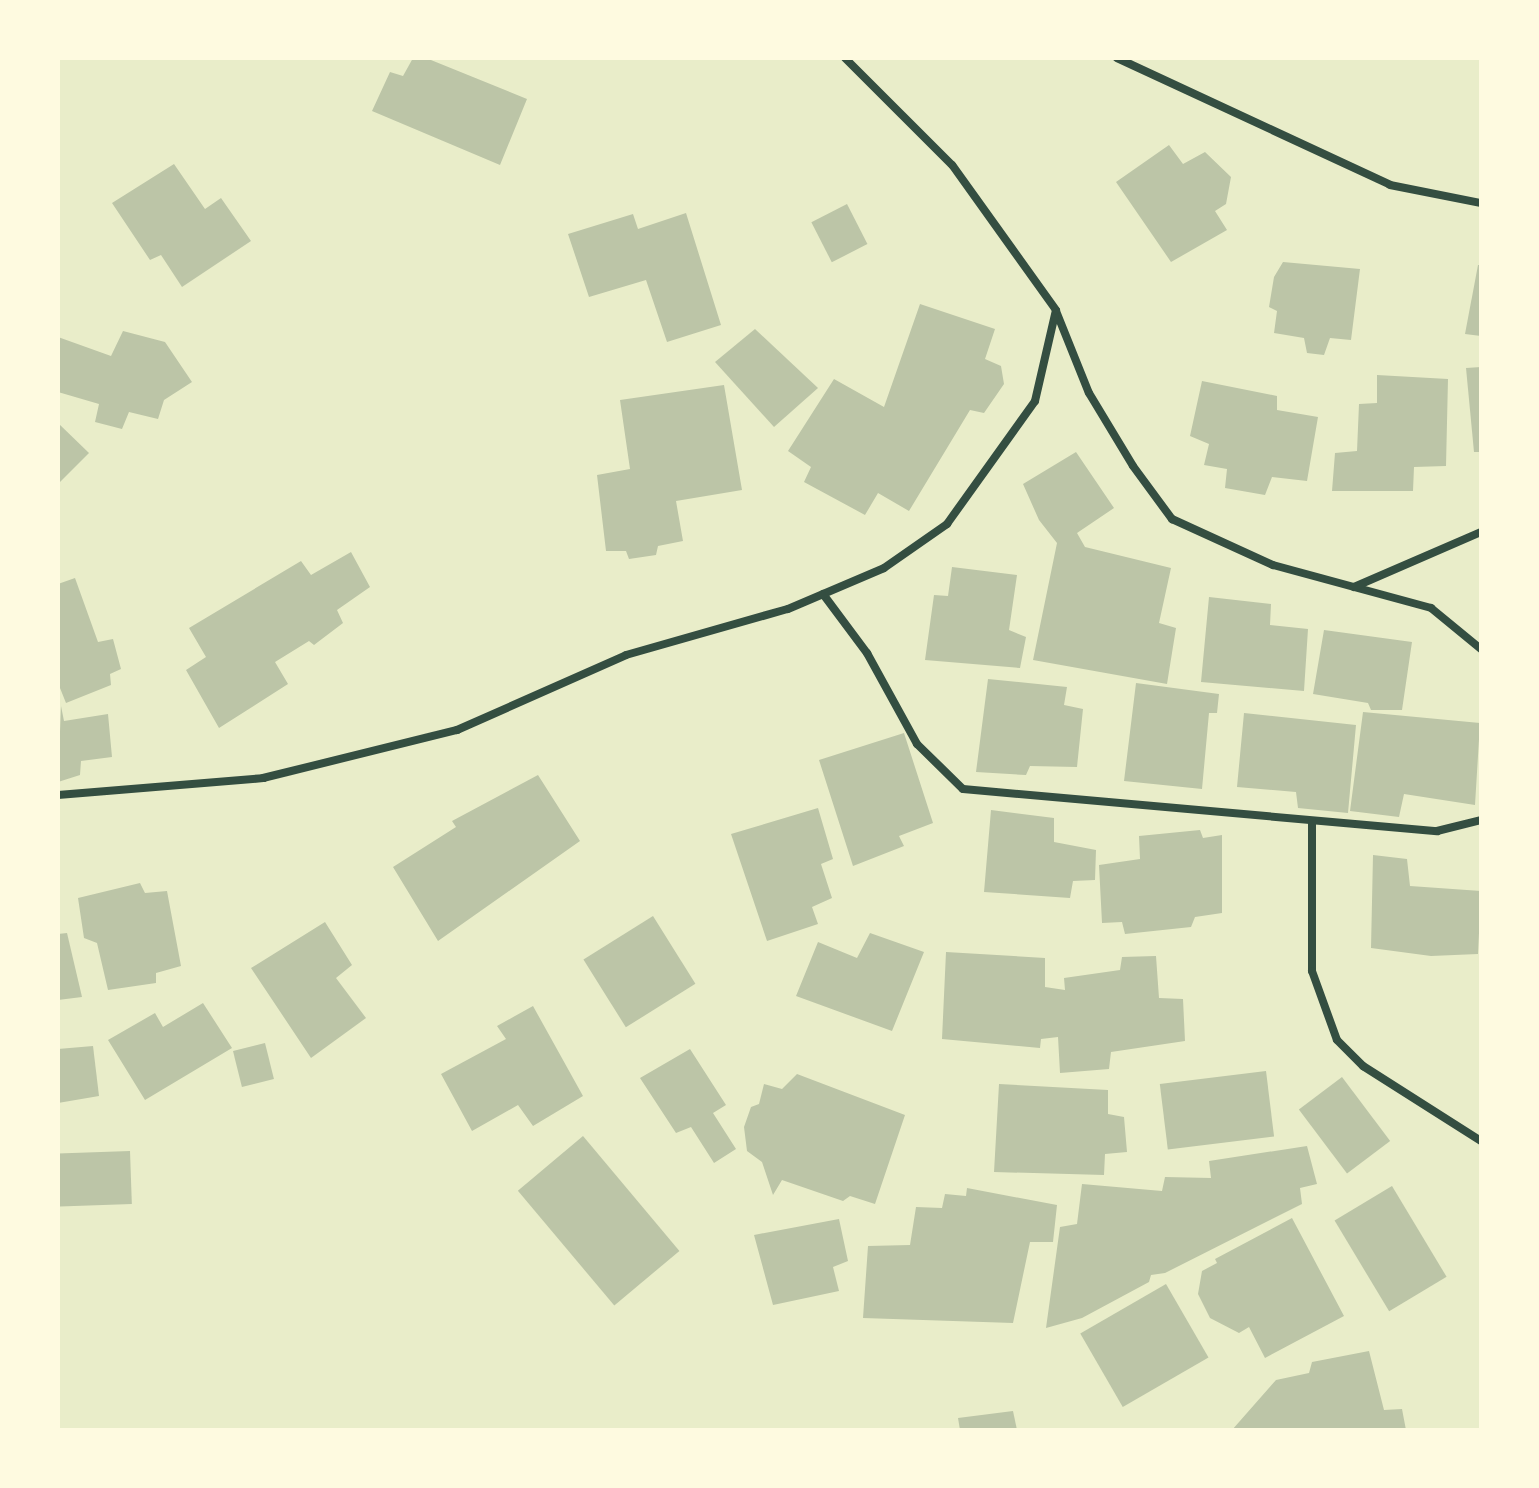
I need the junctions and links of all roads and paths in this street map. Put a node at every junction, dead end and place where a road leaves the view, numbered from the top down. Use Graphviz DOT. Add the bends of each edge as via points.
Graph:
graph roads {
  1 [pos="845,58"];
  2 [pos="1117,58"];
  3 [pos="1481,203"];
  4 [pos="1056,310"];
  5 [pos="1481,532"];
  6 [pos="1353,587"];
  7 [pos="823,594"];
  8 [pos="1481,649"];
  9 [pos="58,795"];
  10 [pos="1481,820"];
  11 [pos="1312,821"];
  12 [pos="1481,1141"];
  1 -- 4 [label="street" via="952,165"];
  2 -- 3 [label="street" via="1390,185"];
  4 -- 6 [label="street" via="1089,393 1172,519 1273,565"];
  4 -- 7 [label="street" via="1035,401 947,524 884,568"];
  5 -- 6 [label="street"];
  6 -- 8 [label="street" via="1431,608"];
  7 -- 9 [label="street" via="626,655 457,730 263,778"];
  7 -- 11 [label="street" via="867,653 917,744 963,789"];
  10 -- 11 [label="street" via="1437,831"];
  11 -- 12 [label="street" via="1312,971 1337,1040 1363,1066"];
}
